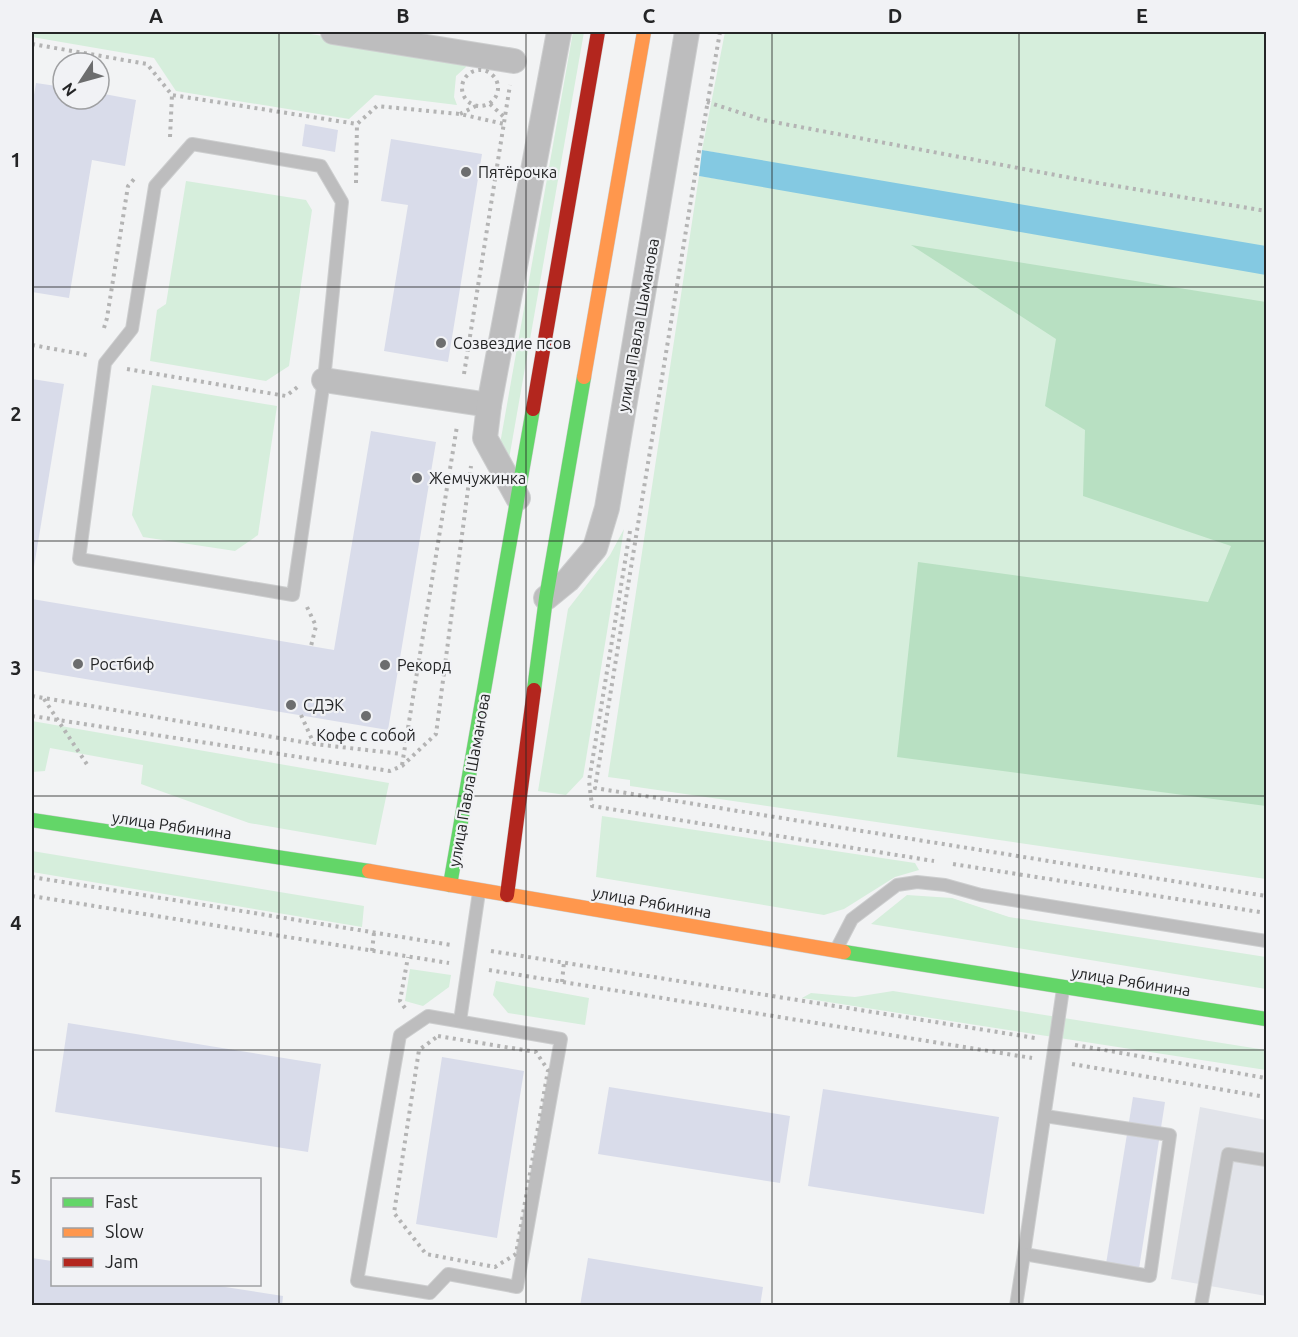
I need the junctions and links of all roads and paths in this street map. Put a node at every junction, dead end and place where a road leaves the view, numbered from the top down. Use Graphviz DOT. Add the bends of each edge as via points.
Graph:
graph roads {
  1 [pos="333,32"];
  2 [pos="559,32"];
  3 [pos="598,32"];
  4 [pos="644,32"];
  5 [pos="687,32"];
  6 [pos="720,32"];
  7 [pos="32,44"];
  8 [pos="514,61"];
  9 [pos="172,95"];
  10 [pos="707,102"];
  11 [pos="490,104"];
  12 [pos="476,106"];
  13 [pos="460,114"];
  14 [pos="504,117"];
  15 [pos="357,124"];
  16 [pos="504,124"];
  17 [pos="170,139"];
  18 [pos="142,170"];
  19 [pos="356,187"];
  20 [pos="1266,211"];
  21 [pos="32,345"];
  22 [pos="100,360"];
  23 [pos="325,372"];
  24 [pos="489,405"];
  25 [pos="518,498"];
  26 [pos="546,598"];
  27 [pos="306,606"];
  28 [pos="311,646"];
  29 [pos="32,696"];
  30 [pos="44,698"];
  31 [pos="301,715"];
  32 [pos="32,716"];
  33 [pos="59,720"];
  34 [pos="314,744"];
  35 [pos="88,766"];
  36 [pos="592,806"];
  37 [pos="32,820"];
  38 [pos="935,861"];
  39 [pos="947,862"];
  40 [pos="32,877"];
  41 [pos="450,885"];
  42 [pos="480,890"];
  43 [pos="507,895"];
  44 [pos="32,896"];
  45 [pos="1266,896"];
  46 [pos="1266,913"];
  47 [pos="374,933"];
  48 [pos="1266,941"];
  49 [pos="471,948"];
  50 [pos="372,951"];
  51 [pos="835,951"];
  52 [pos="564,962"];
  53 [pos="468,967"];
  54 [pos="562,982"];
  55 [pos="1063,988"];
  56 [pos="1266,1019"];
  57 [pos="460,1021"];
  58 [pos="1055,1042"];
  59 [pos="1053,1061"];
  60 [pos="548,1070"];
  61 [pos="1266,1078"];
  62 [pos="1266,1097"];
  63 [pos="1045,1116"];
  64 [pos="1266,1160"];
  65 [pos="426,1254"];
  66 [pos="1024,1254"];
  67 [pos="1016,1305"];
  68 [pos="1201,1305"];
  1 -- 8 [label="street"];
  2 -- 24 [label="street"];
  3 -- 25 [label="street, улица Павла Шаманова"];
  4 -- 26 [label="street"];
  5 -- 26 [label="street, улица Павла Шаманова" via="608,507 595,548 568,580"];
  6 -- 10 [label="path"];
  7 -- 9 [label="path" via="147,64"];
  9 -- 15 [label="path"];
  9 -- 17 [label="path"];
  10 -- 20 [label="path" via="763,120"];
  10 -- 45 [label="path" via="596,788"];
  11 -- 12 [label="path"];
  11 -- 12 [label="path" via="498,91 495,78 483,70 470,73 462,85 465,98"];
  11 -- 14 [label="path"];
  12 -- 13 [label="path"];
  13 -- 15 [label="path" via="377,106"];
  13 -- 16 [label="path"];
  15 -- 19 [label="path"];
  18 -- 22 [label="path" via="128,186"];
  21 -- 22 [label="path"];
  22 -- 23 [label="path" via="129,369 286,396"];
  22 -- 23 [label="lane" via="132,329 156,186 192,144 321,166 342,202"];
  22 -- 23 [label="lane" via="79,560 293,595"];
  23 -- 24 [label="street"];
  24 -- 25 [label="street" via="485,438"];
  25 -- 41 [label="street, улица Павла Шаманова"];
  26 -- 43 [label="street"];
  27 -- 28 [label="path" via="315,626"];
  29 -- 30 [label="path"];
  30 -- 33 [label="path"];
  30 -- 34 [label="path"];
  31 -- 34 [label="path"];
  32 -- 33 [label="path"];
  33 -- 34 [label="path" via="390,771 402,766 402,754"];
  33 -- 35 [label="path"];
  36 -- 38 [label="path"];
  37 -- 41 [label="street, улица Рябинина"];
  39 -- 46 [label="path"];
  40 -- 47 [label="path"];
  41 -- 42 [label="street, улица Рябинина"];
  42 -- 43 [label="street, улица Рябинина"];
  42 -- 49 [label="lane"];
  43 -- 51 [label="street, улица Рябинина"];
  44 -- 50 [label="path"];
  47 -- 49 [label="path"];
  47 -- 50 [label="path"];
  48 -- 51 [label="lane" via="917,882 897,885 852,919"];
  49 -- 52 [label="path"];
  49 -- 53 [label="lane"];
  50 -- 53 [label="path"];
  51 -- 55 [label="street, улица Рябинина"];
  52 -- 54 [label="path"];
  52 -- 58 [label="path"];
  53 -- 54 [label="path"];
  53 -- 57 [label="lane"];
  54 -- 59 [label="path"];
  55 -- 56 [label="street, улица Рябинина"];
  55 -- 58 [label="lane"];
  57 -- 57 [label="lane" via="561,1039 517,1287 448,1274 430,1293 357,1281 399,1035 428,1016"];
  58 -- 59 [label="lane"];
  58 -- 61 [label="path"];
  59 -- 62 [label="path"];
  59 -- 63 [label="lane"];
  60 -- 65 [label="path" via="536,1052 438,1035 419,1050 394,1213"];
  63 -- 66 [label="lane"];
  63 -- 66 [label="lane" via="1170,1135 1150,1276"];
  64 -- 68 [label="lane" via="1227,1154"];
  66 -- 67 [label="lane"];
}
